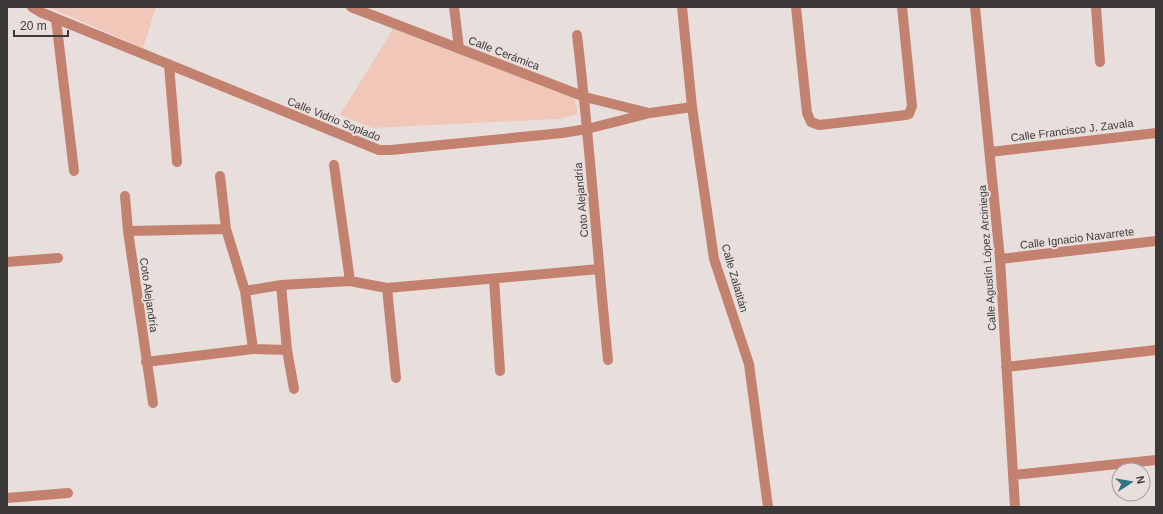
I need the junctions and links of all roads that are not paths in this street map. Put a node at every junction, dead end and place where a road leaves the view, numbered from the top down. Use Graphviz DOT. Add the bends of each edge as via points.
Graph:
graph roads {
  1 [pos="32,7"];
  2 [pos="351,7"];
  3 [pos="454,7"];
  4 [pos="682,7"];
  5 [pos="796,7"];
  6 [pos="902,7"];
  7 [pos="975,7"];
  8 [pos="1096,7"];
  9 [pos="56,19"];
  10 [pos="578,35"];
  11 [pos="459,48"];
  12 [pos="1100,62"];
  13 [pos="169,65"];
  14 [pos="585,97"];
  15 [pos="692,107"];
  16 [pos="650,113"];
  17 [pos="587,129"];
  18 [pos="1156,133"];
  19 [pos="990,152"];
  20 [pos="177,162"];
  21 [pos="334,165"];
  22 [pos="74,171"];
  23 [pos="220,176"];
  24 [pos="125,196"];
  25 [pos="226,229"];
  26 [pos="128,231"];
  27 [pos="1156,241"];
  28 [pos="58,258"];
  29 [pos="1000,259"];
  30 [pos="7,262"];
  31 [pos="599,269"];
  32 [pos="494,279"];
  33 [pos="350,281"];
  34 [pos="281,285"];
  35 [pos="387,288"];
  36 [pos="245,291"];
  37 [pos="253,349"];
  38 [pos="288,350"];
  39 [pos="1156,350"];
  40 [pos="608,360"];
  41 [pos="146,362"];
  42 [pos="1006,367"];
  43 [pos="500,371"];
  44 [pos="396,378"];
  45 [pos="294,389"];
  46 [pos="153,402"];
  47 [pos="1156,460"];
  48 [pos="1013,475"];
  49 [pos="68,493"];
  50 [pos="7,498"];
  51 [pos="768,507"];
  52 [pos="1015,507"];
  1 -- 9 [label="street, Calle Vidrio Soplado"];
  2 -- 11 [label="street, Calle Cerámica"];
  3 -- 11 [label="street"];
  4 -- 15 [label="street, Calle Zalatitán"];
  5 -- 6 [label="street" via="807,113 811,122 819,125 909,114 912,106"];
  7 -- 19 [label="street, Calle Agustín López Arciniega"];
  8 -- 12 [label="street"];
  9 -- 13 [label="street, Calle Vidrio Soplado"];
  9 -- 22 [label="street"];
  10 -- 14 [label="street, Coto Alejandría"];
  11 -- 14 [label="street, Calle Cerámica"];
  13 -- 17 [label="street, Calle Vidrio Soplado" via="379,150"];
  13 -- 20 [label="street"];
  14 -- 16 [label="street, Calle Cerámica"];
  14 -- 17 [label="street, Coto Alejandría"];
  15 -- 16 [label="street, Calle Vidrio Soplado"];
  15 -- 51 [label="street, Calle Zalatitán" via="714,259 749,364"];
  16 -- 17 [label="street, Calle Vidrio Soplado"];
  17 -- 31 [label="street, Coto Alejandría"];
  18 -- 19 [label="street, Calle Francisco J. Zavala"];
  19 -- 29 [label="street, Calle Agustín López Arciniega"];
  21 -- 33 [label="street"];
  23 -- 25 [label="street"];
  24 -- 26 [label="street, Coto Alejandría"];
  25 -- 26 [label="street"];
  25 -- 36 [label="street"];
  26 -- 41 [label="street, Coto Alejandría"];
  27 -- 29 [label="street, Calle Ignacio Navarrete"];
  28 -- 30 [label="street"];
  29 -- 42 [label="street, Calle Agustín López Arciniega"];
  31 -- 32 [label="street"];
  31 -- 40 [label="street, Coto Alejandría"];
  32 -- 35 [label="street"];
  32 -- 43 [label="street"];
  33 -- 34 [label="street"];
  33 -- 35 [label="street"];
  34 -- 36 [label="street"];
  34 -- 38 [label="street"];
  35 -- 44 [label="street"];
  36 -- 37 [label="street"];
  37 -- 38 [label="street"];
  37 -- 41 [label="street"];
  38 -- 45 [label="street"];
  39 -- 42 [label="street"];
  41 -- 46 [label="street, Coto Alejandría"];
  42 -- 48 [label="street, Calle Agustín López Arciniega"];
  47 -- 48 [label="street"];
  48 -- 52 [label="street, Calle Agustín López Arciniega"];
  49 -- 50 [label="street"];
}
